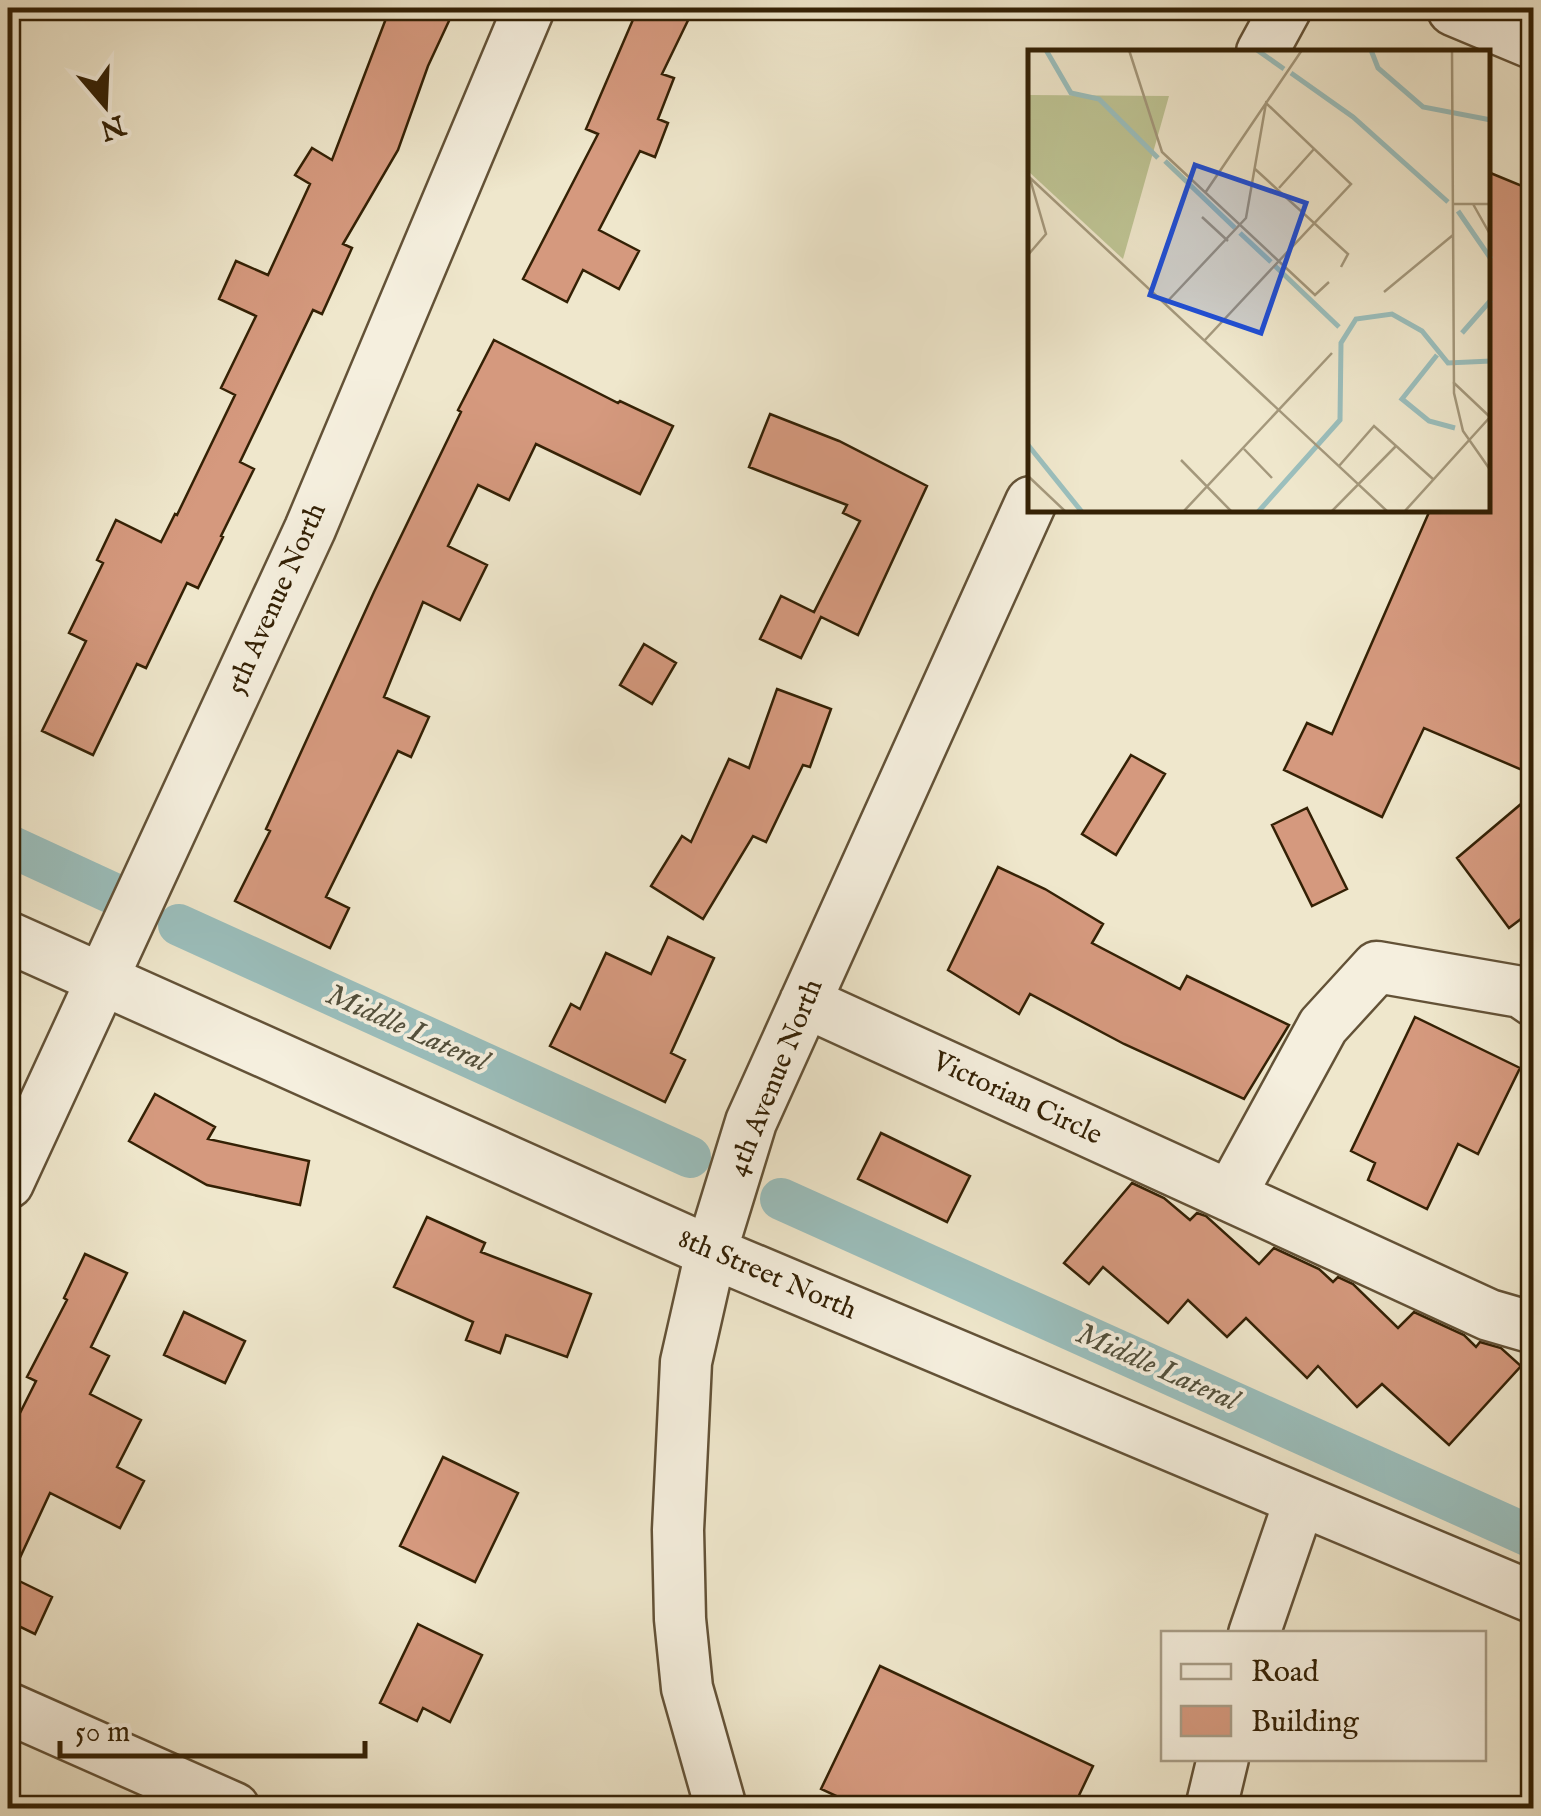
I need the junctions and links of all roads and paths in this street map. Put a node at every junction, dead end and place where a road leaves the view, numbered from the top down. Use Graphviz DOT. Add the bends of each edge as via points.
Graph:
graph roads {
  1 [pos="529,8"];
  2 [pos="1286,8"];
  3 [pos="1456,8"];
  4 [pos="1534,40"];
  5 [pos="1263,50"];
  6 [pos="1028,509"];
  7 [pos="8,936"];
  8 [pos="102,980"];
  9 [pos="1534,1001"];
  10 [pos="805,1002"];
  11 [pos="8,1183"];
  12 [pos="1230,1196"];
  13 [pos="712,1252"];
  14 [pos="1534,1328"];
  15 [pos="1300,1500"];
  16 [pos="1534,1598"];
  17 [pos="1255,1631"];
  18 [pos="8,1708"];
  19 [pos="1223,1761"];
  20 [pos="234,1808"];
  21 [pos="721,1808"];
  22 [pos="1211,1808"];
  1 -- 8 [label="street, 5th Avenue North" via="310,529"];
  2 -- 5 [label="street"];
  3 -- 4 [label="street"];
  6 -- 10 [label="street, 4th Avenue North"];
  7 -- 8 [label="street, 8th Street North"];
  8 -- 11 [label="street, 5th Avenue North"];
  8 -- 13 [label="street, 8th Street North"];
  9 -- 12 [label="street" via="1521,992 1377,968 1323,1026"];
  10 -- 12 [label="street, Victorian Circle"];
  10 -- 13 [label="street, 4th Avenue North" via="751,1122"];
  12 -- 14 [label="street, Victorian Circle" via="1489,1315"];
  13 -- 15 [label="street, 8th Street North"];
  13 -- 21 [label="street, 4th Avenue North" via="686,1362 678,1530 687,1688"];
  15 -- 16 [label="street, 8th Street North"];
  15 -- 17 [label="street"];
  18 -- 20 [label="street"];
  19 -- 22 [label="street"];
}
